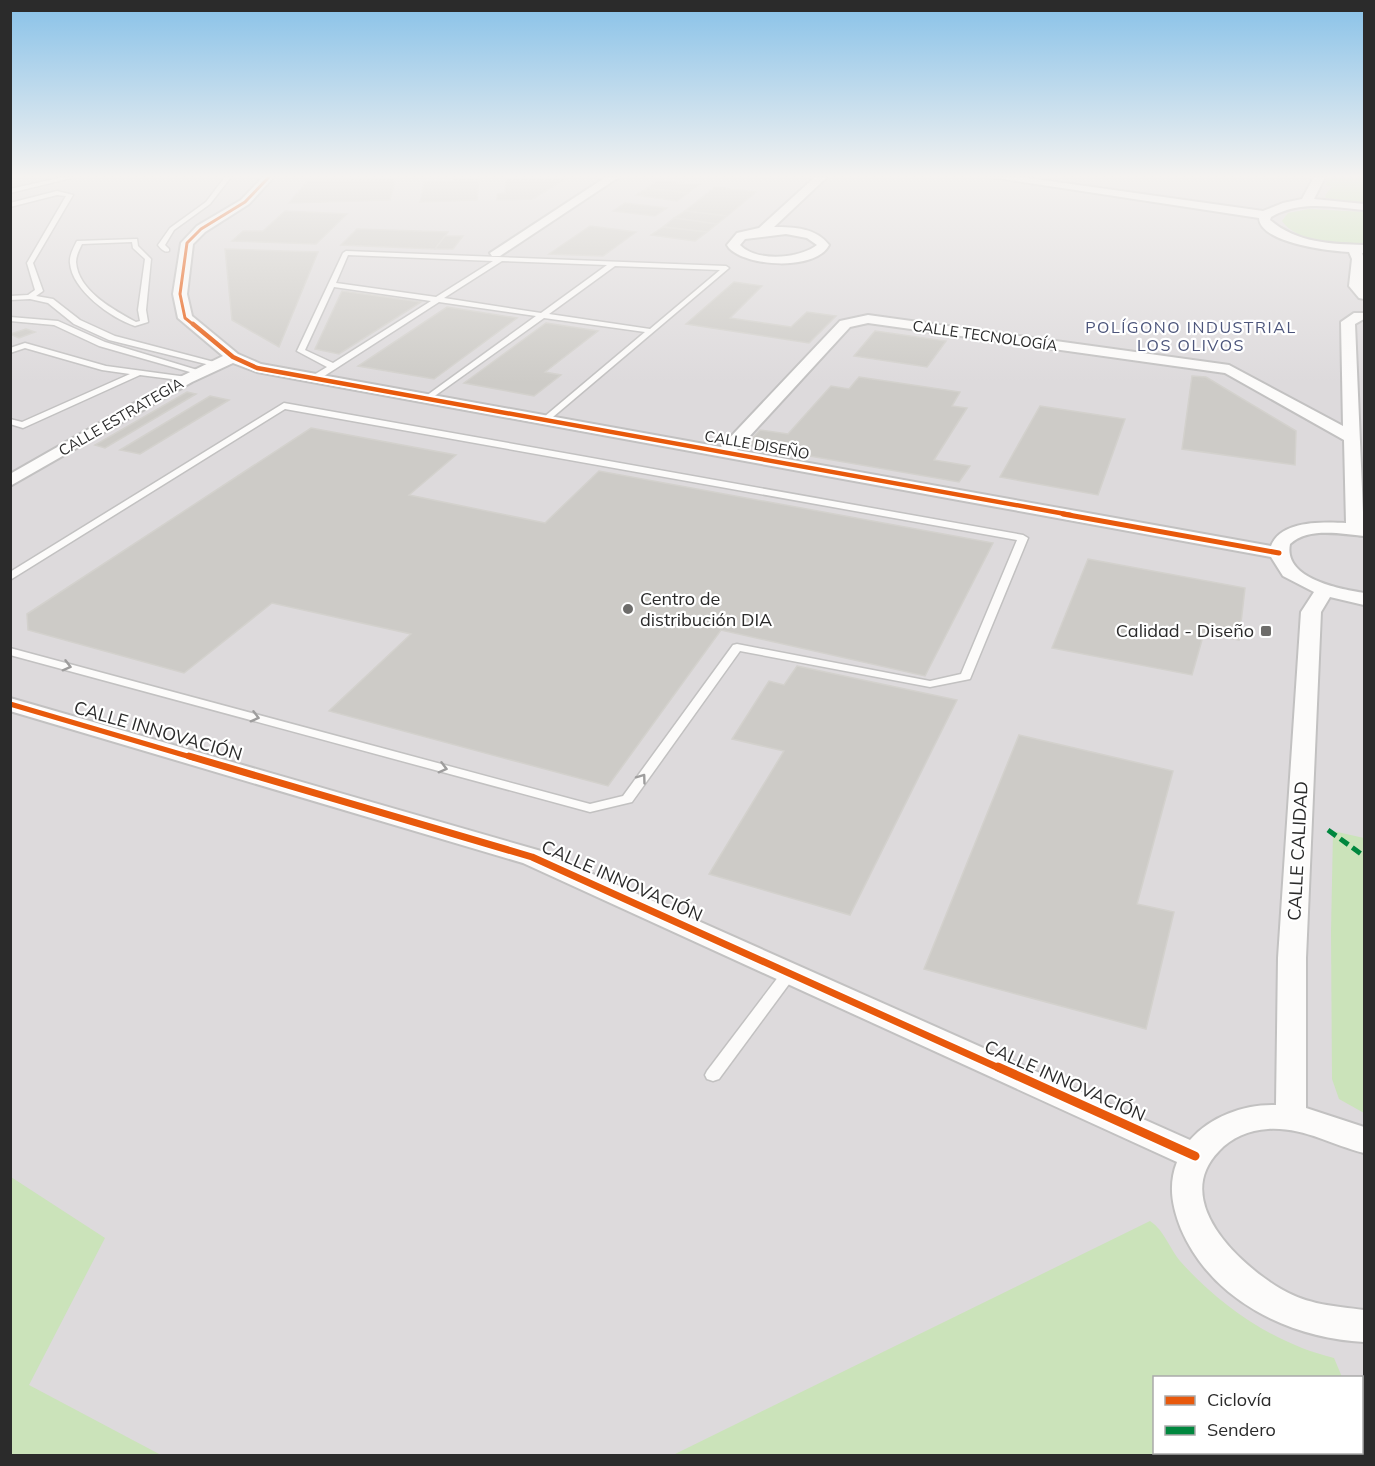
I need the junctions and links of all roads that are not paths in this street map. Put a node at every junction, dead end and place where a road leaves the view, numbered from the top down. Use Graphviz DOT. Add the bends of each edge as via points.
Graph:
graph roads {
  1 [pos="40,245"];
  2 [pos="78,245"];
  3 [pos="135,245"];
  4 [pos="162,245"];
  5 [pos="187,245"];
  6 [pos="514,245"];
  7 [pos="733,245"];
  8 [pos="823,245"];
  9 [pos="1329,245"];
  10 [pos="186,249"];
  11 [pos="1359,249"];
  12 [pos="168,250"];
  13 [pos="159,252"];
  14 [pos="147,254"];
  15 [pos="499,256"];
  16 [pos="613,264"];
  17 [pos="331,284"];
  18 [pos="1365,295"];
  19 [pos="30,297"];
  20 [pos="10,298"];
  21 [pos="437,300"];
  22 [pos="1363,312"];
  23 [pos="541,315"];
  24 [pos="10,319"];
  25 [pos="651,331"];
  26 [pos="10,351"];
  27 [pos="233,357"];
  28 [pos="332,366"];
  29 [pos="201,372"];
  30 [pos="139,373"];
  31 [pos="315,378"];
  32 [pos="429,398"];
  33 [pos="547,419"];
  34 [pos="10,422"];
  35 [pos="1353,438"];
  36 [pos="727,451"];
  37 [pos="1359,465"];
  38 [pos="10,481"];
  39 [pos="1360,530"];
  40 [pos="1279,553"];
  41 [pos="10,577"];
  42 [pos="1325,590"];
  43 [pos="1365,599"];
  44 [pos="10,651"];
  45 [pos="10,704"];
  46 [pos="790,972"];
  47 [pos="713,1075"];
  48 [pos="1291,1117"];
  49 [pos="1365,1141"];
  50 [pos="1195,1156"];
  51 [pos="1365,1326"];
  1 -- 19 [label="lane" via="30,263 39,291"];
  2 -- 14 [label="lane" via="72,262 76,274 111,312 135,324 144,321"];
  3 -- 14 [label="lane"];
  4 -- 12 [label="lane"];
  5 -- 10 [label="street"];
  6 -- 15 [label="street"];
  7 -- 8 [label="street" via="752,257 786,259 816,254"];
  9 -- 11 [label="street"];
  10 -- 12 [label="lane"];
  10 -- 27 [label="street, CALLE DISEÑO" via="180,294 185,318"];
  11 -- 18 [label="street" via="1356,285"];
  12 -- 13 [label="lane"];
  15 -- 16 [label="lane"];
  15 -- 17 [label="lane" via="346,253"];
  15 -- 21 [label="lane"];
  16 -- 23 [label="lane"];
  16 -- 25 [label="lane" via="726,268"];
  17 -- 21 [label="lane"];
  17 -- 28 [label="lane" via="301,351"];
  19 -- 20 [label="lane"];
  19 -- 29 [label="lane" via="50,301 77,322 112,338"];
  21 -- 23 [label="lane"];
  21 -- 28 [label="lane"];
  22 -- 35 [label="street" via="1348,322"];
  23 -- 25 [label="lane"];
  23 -- 32 [label="lane"];
  24 -- 29 [label="lane" via="56,323 102,344"];
  25 -- 33 [label="lane"];
  26 -- 30 [label="lane" via="25,345 105,368"];
  27 -- 29 [label="street, CALLE ESTRATEGIA"];
  27 -- 31 [label="street, CALLE DISEÑO" via="257,368"];
  28 -- 31 [label="lane"];
  29 -- 30 [label="lane"];
  29 -- 38 [label="street, CALLE ESTRATEGIA"];
  30 -- 34 [label="lane" via="23,425"];
  31 -- 32 [label="street, CALLE DISEÑO"];
  32 -- 33 [label="street, CALLE DISEÑO"];
  33 -- 36 [label="street, CALLE DISEÑO"];
  35 -- 36 [label="street, CALLE TECNOLOGÍA" via="1230,369 868,319 845,324"];
  35 -- 37 [label="street"];
  36 -- 40 [label="street, CALLE DISEÑO"];
  37 -- 39 [label="street"];
  39 -- 40 [label="street" via="1309,529 1282,542"];
  40 -- 42 [label="street" via="1292,572"];
  44 -- 41 [label="lane, one-way" via="590,808 627,799 737,647 930,684 966,677 1023,538 284,406"];
  42 -- 43 [label="street"];
  42 -- 48 [label="street, CALLE CALIDAD" via="1311,612 1292,958"];
  45 -- 46 [label="street, CALLE INNOVACIÓN" via="532,856"];
  46 -- 47 [label="lane"];
  46 -- 50 [label="street, CALLE INNOVACIÓN"];
  48 -- 49 [label="street" via="1316,1121"];
  48 -- 50 [label="street" via="1245,1120 1226,1127"];
  50 -- 51 [label="street" via="1187,1191 1191,1211 1214,1255 1234,1275 1284,1308 1311,1319"];
}
